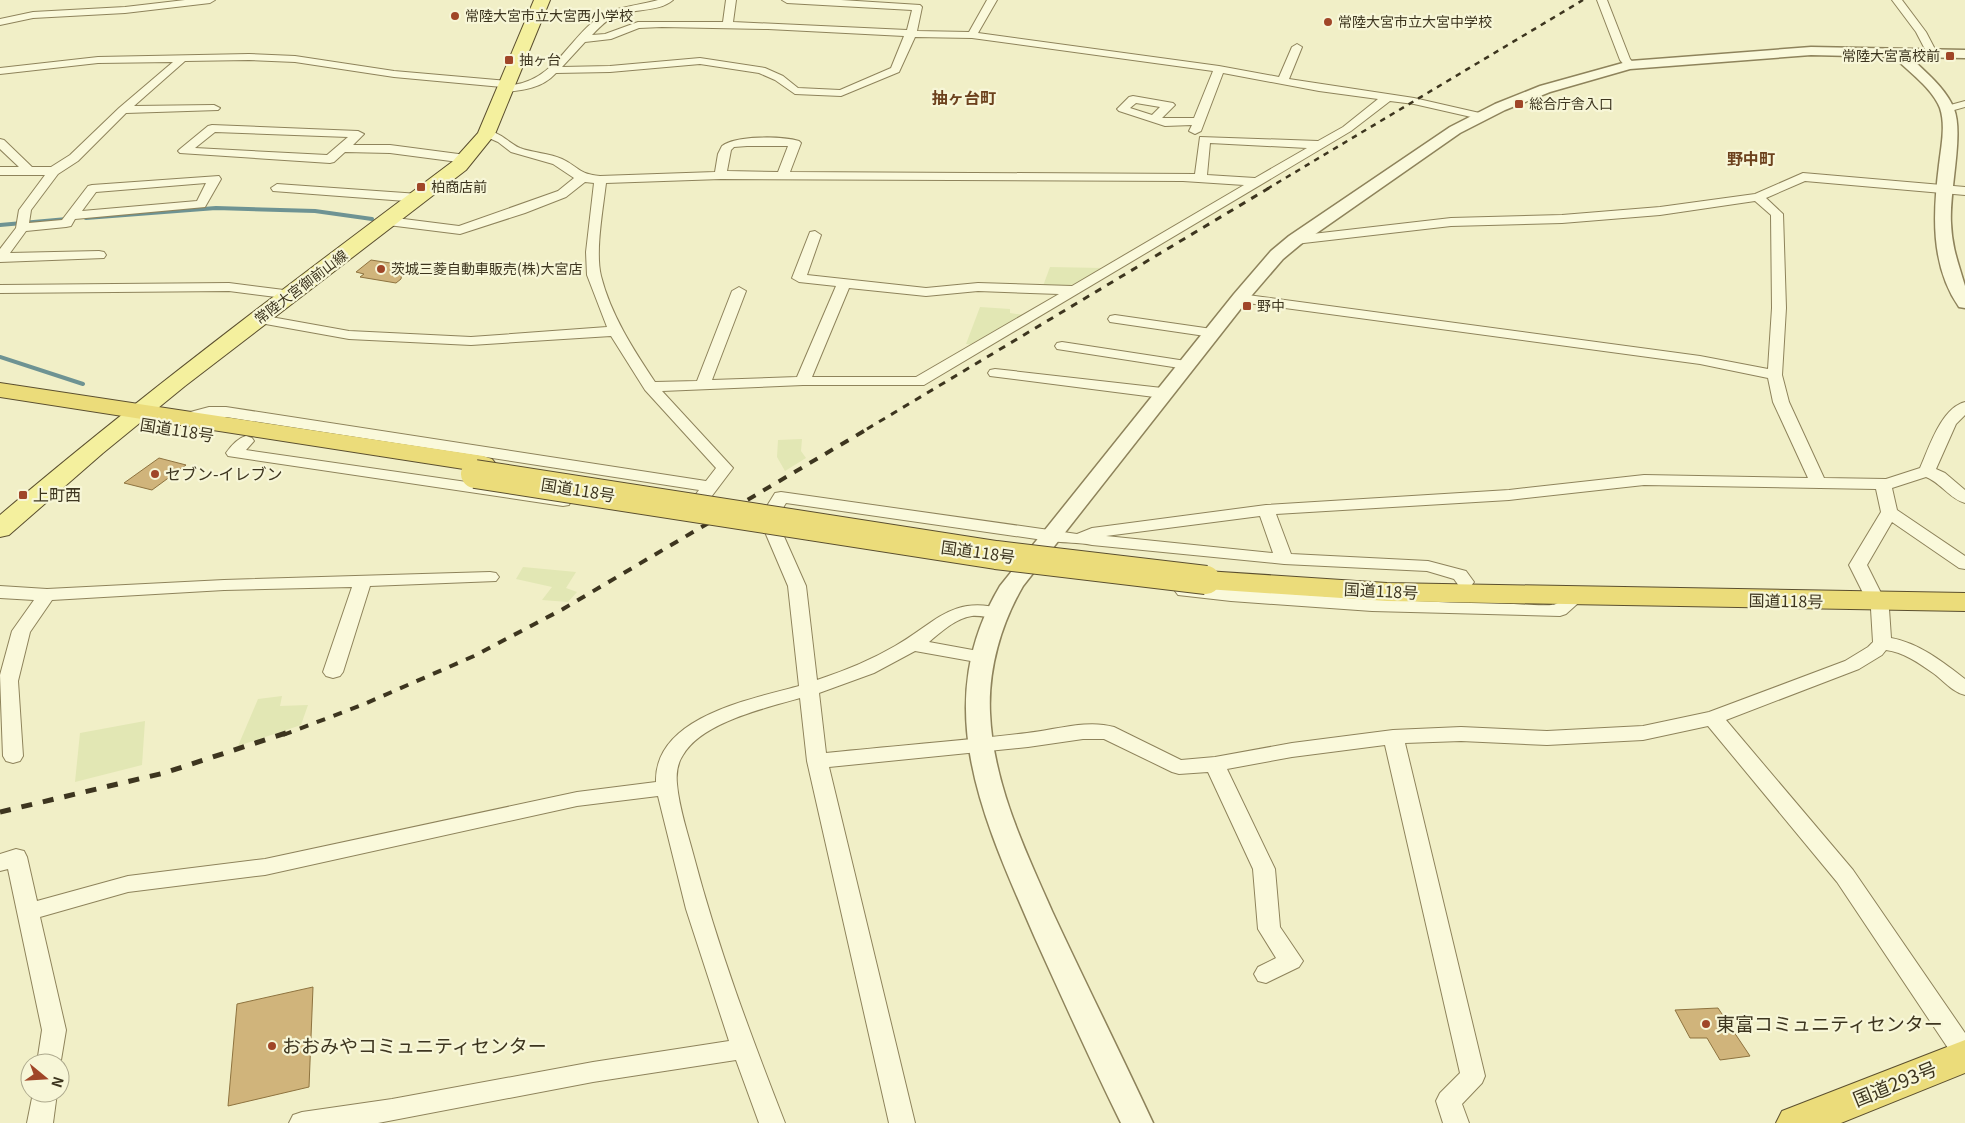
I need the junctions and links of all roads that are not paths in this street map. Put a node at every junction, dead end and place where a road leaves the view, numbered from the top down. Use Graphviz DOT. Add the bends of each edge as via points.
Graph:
graph roads {
  1 [pos="210,0"];
  2 [pos="542,0"];
  3 [pos="668,0"];
  4 [pos="731,0"];
  5 [pos="787,0"];
  6 [pos="992,0"];
  7 [pos="1602,0"];
  8 [pos="1897,0"];
  9 [pos="0,22"];
  10 [pos="727,26"];
  11 [pos="911,33"];
  12 [pos="972,35"];
  13 [pos="584,38"];
  14 [pos="1297,47"];
  15 [pos="1897,52"];
  16 [pos="1932,53"];
  17 [pos="1965,54"];
  18 [pos="182,59"];
  19 [pos="1630,65"];
  20 [pos="1219,69"];
  21 [pos="553,70"];
  22 [pos="0,71"];
  23 [pos="1283,80"];
  24 [pos="507,87"];
  25 [pos="1387,98"];
  26 [pos="1965,104"];
  27 [pos="214,108"];
  28 [pos="1947,109"];
  29 [pos="123,110"];
  30 [pos="1480,116"];
  31 [pos="1154,119"];
  32 [pos="1199,121"];
  33 [pos="295,132"];
  34 [pos="486,134"];
  35 [pos="1204,140"];
  36 [pos="0,142"];
  37 [pos="1320,144"];
  38 [pos="344,148"];
  39 [pos="267,155"];
  40 [pos="466,159"];
  41 [pos="0,171"];
  42 [pos="29,171"];
  43 [pos="54,171"];
  44 [pos="721,175"];
  45 [pos="783,175"];
  46 [pos="1201,177"];
  47 [pos="582,178"];
  48 [pos="600,180"];
  49 [pos="1257,182"];
  50 [pos="277,188"];
  51 [pos="1944,189"];
  52 [pos="1965,191"];
  53 [pos="1758,197"];
  54 [pos="419,198"];
  55 [pos="70,216"];
  56 [pos="388,222"];
  57 [pos="22,228"];
  58 [pos="815,235"];
  59 [pos="1295,240"];
  60 [pos="99,255"];
  61 [pos="1,258"];
  62 [pos="844,283"];
  63 [pos="0,288"];
  64 [pos="739,290"];
  65 [pos="1073,290"];
  66 [pos="292,295"];
  67 [pos="1240,298"];
  68 [pos="1965,303"];
  69 [pos="260,319"];
  70 [pos="1115,319"];
  71 [pos="615,332"];
  72 [pos="1212,333"];
  73 [pos="1062,346"];
  74 [pos="1186,365"];
  75 [pos="996,373"];
  76 [pos="1775,376"];
  77 [pos="803,381"];
  78 [pos="703,385"];
  79 [pos="650,387"];
  80 [pos="0,390"];
  81 [pos="1162,394"];
  82 [pos="0,402"];
  83 [pos="1965,407"];
  84 [pos="133,417"];
  85 [pos="184,418"];
  86 [pos="246,441"];
  87 [pos="479,469"];
  88 [pos="1927,471"];
  89 [pos="1818,482"];
  90 [pos="1883,484"];
  91 [pos="711,486"];
  92 [pos="1965,498"];
  93 [pos="1266,510"];
  94 [pos="1889,512"];
  95 [pos="0,529"];
  96 [pos="773,532"];
  97 [pos="1050,536"];
  98 [pos="1079,539"];
  99 [pos="1284,559"];
  100 [pos="1965,564"];
  101 [pos="1022,571"];
  102 [pos="1207,574"];
  103 [pos="490,578"];
  104 [pos="363,581"];
  105 [pos="1465,582"];
  106 [pos="1965,589"];
  107 [pos="0,592"];
  108 [pos="47,595"];
  109 [pos="1872,595"];
  110 [pos="1576,597"];
  111 [pos="1965,602"];
  112 [pos="998,613"];
  113 [pos="1882,643"];
  114 [pos="912,645"];
  115 [pos="982,656"];
  116 [pos="333,672"];
  117 [pos="1965,689"];
  118 [pos="810,690"];
  119 [pos="1713,718"];
  120 [pos="1394,738"];
  121 [pos="980,745"];
  122 [pos="13,756"];
  123 [pos="816,761"];
  124 [pos="1215,764"];
  125 [pos="667,788"];
  126 [pos="0,863"];
  127 [pos="28,912"];
  128 [pos="1266,974"];
  129 [pos="743,1049"];
  130 [pos="51,1053"];
  131 [pos="1965,1055"];
  132 [pos="43,1103"];
  133 [pos="390,1116"];
  134 [pos="40,1123"];
  135 [pos="302,1123"];
  136 [pos="772,1123"];
  137 [pos="902,1123"];
  138 [pos="1137,1123"];
  139 [pos="1456,1123"];
  140 [pos="1796,1123"];
  1 -- 9 [label="street" via="125,10 33,15"];
  2 -- 24 [label="main road, 常陸大宮御前山線"];
  3 -- 13 [label="street" via="611,14"];
  4 -- 10 [label="street"];
  5 -- 11 [label="street" via="916,5"];
  6 -- 12 [label="street"];
  7 -- 19 [label="street" via="1625,60"];
  8 -- 16 [label="street" via="1922,32"];
  10 -- 11 [label="street"];
  10 -- 13 [label="street" via="638,25 607,37"];
  11 -- 12 [label="street"];
  11 -- 21 [label="street" via="895,70 841,93 795,90 761,70 700,61"];
  12 -- 20 [label="street"];
  13 -- 21 [label="street"];
  14 -- 23 [label="street"];
  15 -- 16 [label="street"];
  15 -- 19 [label="street" via="1795,52"];
  15 -- 28 [label="street" via="1934,90"];
  16 -- 17 [label="street"];
  18 -- 22 [label="street" via="98,60"];
  18 -- 24 [label="street" via="295,59"];
  18 -- 29 [label="street"];
  19 -- 30 [label="street" via="1562,83"];
  20 -- 23 [label="street"];
  20 -- 32 [label="street"];
  21 -- 24 [label="street" via="537,84"];
  23 -- 25 [label="street"];
  24 -- 34 [label="main road, 常陸大宮御前山線"];
  25 -- 30 [label="street"];
  25 -- 37 [label="street"];
  26 -- 28 [label="street"];
  27 -- 29 [label="street"];
  28 -- 51 [label="street" via="1950,136"];
  29 -- 43 [label="street" via="74,158"];
  30 -- 59 [label="street"];
  31 -- 32 [label="street" via="1165,123"];
  32 -- 35 [label="street" via="1193,137"];
  33 -- 38 [label="street" via="358,134"];
  33 -- 39 [label="street"];
  33 -- 39 [label="street" via="212,128 184,151"];
  34 -- 40 [label="main road, 常陸大宮御前山線"];
  34 -- 47 [label="street" via="515,150 557,161"];
  35 -- 37 [label="street"];
  35 -- 46 [label="street"];
  36 -- 42 [label="street"];
  37 -- 49 [label="street"];
  38 -- 39 [label="street" via="330,159"];
  38 -- 40 [label="street" via="390,149"];
  40 -- 54 [label="main road, 常陸大宮御前山線"];
  41 -- 42 [label="street"];
  42 -- 43 [label="street"];
  43 -- 57 [label="street" via="25,210"];
  44 -- 45 [label="street"];
  44 -- 45 [label="street" via="725,149 729,145 738,142 795,143"];
  44 -- 48 [label="street"];
  45 -- 46 [label="street"];
  46 -- 49 [label="street"];
  47 -- 48 [label="street"];
  47 -- 56 [label="street" via="562,194 460,230"];
  48 -- 71 [label="street" via="594,275"];
  49 -- 65 [label="street"];
  50 -- 54 [label="street"];
  51 -- 52 [label="street"];
  51 -- 53 [label="street" via="1803,177"];
  51 -- 68 [label="street" via="1941,226 1944,248 1955,287"];
  53 -- 59 [label="street" via="1615,216 1451,222"];
  53 -- 76 [label="street" via="1778,214 1779,308"];
  54 -- 56 [label="main road, 常陸大宮御前山線"];
  55 -- 55 [label="street" via="92,189 215,179 201,204"];
  55 -- 57 [label="street" via="66,223"];
  56 -- 66 [label="main road, 常陸大宮御前山線"];
  57 -- 61 [label="street"];
  58 -- 62 [label="street" via="799,278"];
  59 -- 67 [label="street" via="1272,260"];
  60 -- 61 [label="street"];
  62 -- 65 [label="street" via="926,292 978,287"];
  62 -- 77 [label="street"];
  63 -- 66 [label="street" via="229,287"];
  64 -- 78 [label="street"];
  65 -- 77 [label="street" via="919,382"];
  66 -- 69 [label="main road, 常陸大宮御前山線"];
  67 -- 72 [label="street"];
  67 -- 76 [label="street" via="1700,360"];
  69 -- 71 [label="street" via="349,335 471,341"];
  69 -- 84 [label="main road, 常陸大宮御前山線"];
  70 -- 72 [label="street"];
  71 -- 79 [label="street"];
  72 -- 74 [label="street"];
  73 -- 74 [label="street"];
  74 -- 81 [label="street"];
  75 -- 81 [label="street"];
  76 -- 89 [label="street" via="1781,402"];
  77 -- 78 [label="street"];
  78 -- 79 [label="street"];
  79 -- 91 [label="street" via="725,468"];
  80 -- 84 [label="highway, 国道118号"];
  81 -- 97 [label="street"];
  82 -- 84 [label="highway, 国道118号"];
  83 -- 88 [label="street" via="1949,422"];
  84 -- 85 [label="highway, 国道118号"];
  84 -- 86 [label="highway, 国道118号"];
  84 -- 95 [label="main road, 常陸大宮御前山線"];
  85 -- 87 [label="highway, 国道118号"];
  85 -- 91 [label="street" via="208,412 226,412"];
  86 -- 87 [label="highway, 国道118号"];
  86 -- 91 [label="street" via="234,453 685,520"];
  87 -- 102 [label="highway, 国道118号, bridge" via="996,555"];
  88 -- 90 [label="street"];
  88 -- 92 [label="street"];
  89 -- 90 [label="street"];
  89 -- 93 [label="street" via="1644,480 1509,494"];
  90 -- 94 [label="street"];
  93 -- 98 [label="street" via="1092,533"];
  93 -- 99 [label="street"];
  94 -- 100 [label="street"];
  94 -- 109 [label="street" via="1858,565"];
  96 -- 97 [label="street" via="761,530 780,497"];
  96 -- 101 [label="street"];
  96 -- 118 [label="street" via="796,586"];
  97 -- 98 [label="street"];
  97 -- 101 [label="street"];
  98 -- 99 [label="street"];
  99 -- 105 [label="street" via="1428,566 1460,575"];
  101 -- 110 [label="street" via="1255,598 1392,607 1560,610"];
  101 -- 112 [label="street"];
  102 -- 105 [label="highway, 国道118号"];
  102 -- 110 [label="highway, 国道118号" via="1388,592"];
  103 -- 104 [label="street"];
  104 -- 108 [label="street"];
  104 -- 116 [label="street"];
  105 -- 109 [label="highway, 国道118号"];
  106 -- 109 [label="highway, 国道118号"];
  107 -- 108 [label="street"];
  108 -- 122 [label="street" via="21,631 8,681"];
  109 -- 110 [label="highway, 国道118号"];
  109 -- 111 [label="highway, 国道118号"];
  109 -- 113 [label="street" via="1882,615"];
  112 -- 114 [label="street" via="966,610"];
  112 -- 115 [label="street"];
  113 -- 117 [label="street" via="1902,646 1939,668"];
  113 -- 119 [label="street" via="1852,665"];
  114 -- 115 [label="street"];
  114 -- 118 [label="street" via="855,673"];
  115 -- 121 [label="street" via="976,711"];
  118 -- 123 [label="street"];
  118 -- 125 [label="street" via="732,714 698,729 673,755 667,769"];
  119 -- 120 [label="street" via="1643,733 1547,738 1461,734"];
  119 -- 131 [label="street" via="1845,876"];
  120 -- 124 [label="street" via="1292,750"];
  120 -- 139 [label="street" via="1473,1076 1449,1101"];
  121 -- 123 [label="street"];
  121 -- 124 [label="street" via="1107,732 1179,767"];
  121 -- 138 [label="street" via="991,796 1012,852 1099,1048"];
  123 -- 137 [label="street"];
  124 -- 128 [label="street" via="1264,869 1269,929 1291,961"];
  125 -- 127 [label="street" via="577,799 265,867 128,884"];
  125 -- 129 [label="street" via="691,891"];
  126 -- 127 [label="street" via="16,857"];
  127 -- 130 [label="street" via="54,1030"];
  129 -- 133 [label="street" via="593,1072"];
  129 -- 136 [label="street"];
  131 -- 140 [label="highway, 国道293号"];
  132 -- 134 [label="street"];
  133 -- 135 [label="street"];
}
